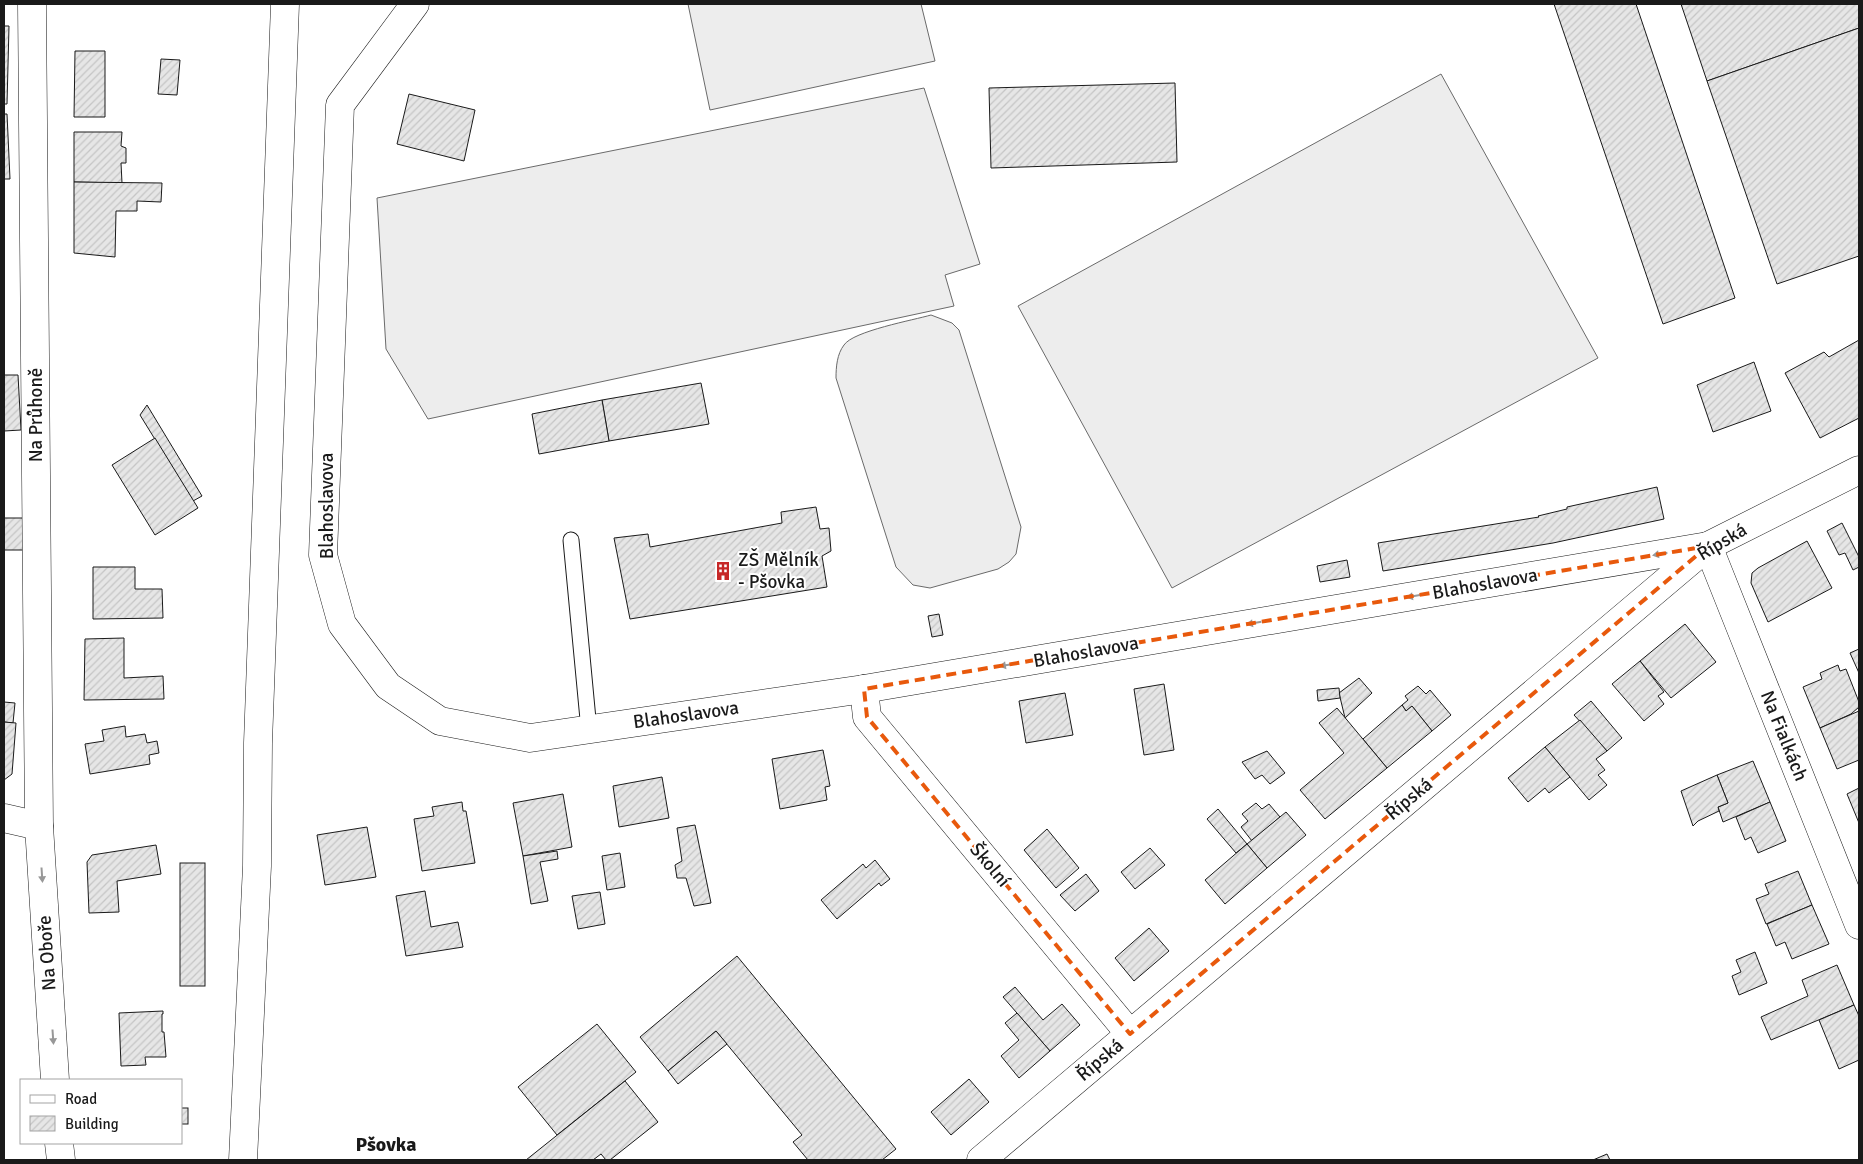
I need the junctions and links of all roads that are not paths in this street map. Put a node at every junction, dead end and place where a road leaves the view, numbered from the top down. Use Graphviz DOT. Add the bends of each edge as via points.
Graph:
graph roads {
  1 [pos="32,4"];
  2 [pos="285,4"];
  3 [pos="414,4"];
  4 [pos="1859,470"];
  5 [pos="571,540"];
  6 [pos="1708,546"];
  7 [pos="864,689"];
  8 [pos="589,730"];
  9 [pos="4,818"];
  10 [pos="39,826"];
  11 [pos="1859,925"];
  12 [pos="1130,1034"];
  13 [pos="56,1079"];
  14 [pos="60,1144"];
  15 [pos="61,1160"];
  16 [pos="243,1160"];
  17 [pos="981,1160"];
  1 -- 10 [label="street, Na Průhoně"];
  2 -- 16 [label="street" via="258,742 257,866"];
  3 -- 8 [label="street, Blahoslavova" via="340,105 323,555 342,624 388,686 440,721 530,738"];
  4 -- 6 [label="street, Řípská"];
  5 -- 8 [label="lane"];
  6 -- 7 [label="street, Blahoslavova, one-way"];
  6 -- 11 [label="street, Na Fialkách"];
  6 -- 12 [label="street, Řípská"];
  7 -- 8 [label="street, Blahoslavova"];
  7 -- 12 [label="street, Školní" via="867,717"];
  9 -- 10 [label="street"];
  10 -- 13 [label="street, Na Oboře, one-way"];
  12 -- 17 [label="street, Řípská"];
  14 -- 15 [label="street"];
}
